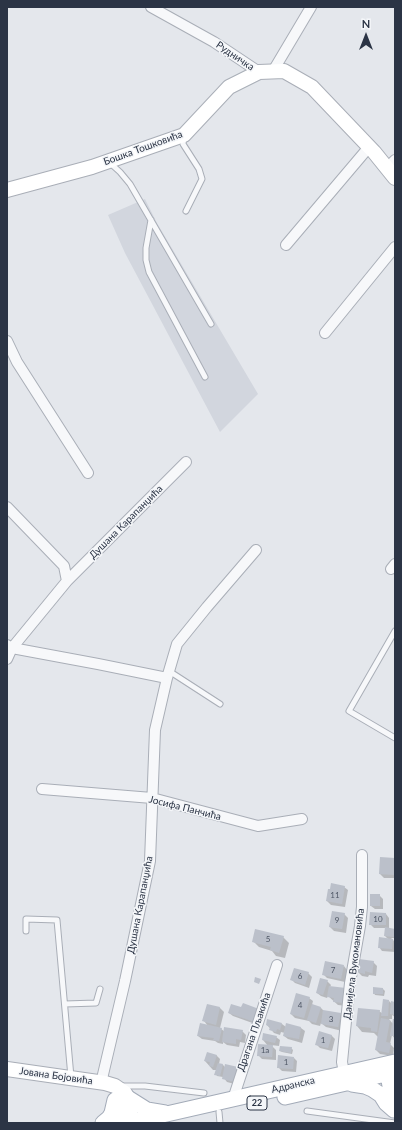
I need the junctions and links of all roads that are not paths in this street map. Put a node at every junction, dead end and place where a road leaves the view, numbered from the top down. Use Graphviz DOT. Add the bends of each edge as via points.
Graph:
graph roads {
  1 [pos="151,7"];
  2 [pos="311,7"];
  3 [pos="273,71"];
  4 [pos="259,72"];
  5 [pos="184,135"];
  6 [pos="369,147"];
  7 [pos="108,161"];
  8 [pos="392,168"];
  9 [pos="7,190"];
  10 [pos="186,210"];
  11 [pos="151,220"];
  12 [pos="286,245"];
  13 [pos="395,247"];
  14 [pos="211,324"];
  15 [pos="325,333"];
  16 [pos="7,341"];
  17 [pos="205,377"];
  18 [pos="186,462"];
  19 [pos="88,472"];
  20 [pos="7,507"];
  21 [pos="256,550"];
  22 [pos="67,581"];
  23 [pos="395,631"];
  24 [pos="9,647"];
  25 [pos="7,659"];
  26 [pos="168,675"];
  27 [pos="220,704"];
  28 [pos="395,738"];
  29 [pos="42,789"];
  30 [pos="152,798"];
  31 [pos="302,819"];
  32 [pos="362,855"];
  33 [pos="26,931"];
  34 [pos="277,965"];
  35 [pos="100,989"];
  36 [pos="65,1004"];
  37 [pos="392,1067"];
  38 [pos="7,1069"];
  39 [pos="71,1078"];
  40 [pos="346,1078"];
  41 [pos="113,1090"];
  42 [pos="204,1093"];
  43 [pos="233,1099"];
  44 [pos="307,1111"];
  45 [pos="394,1114"];
  46 [pos="219,1117"];
  47 [pos="167,1118"];
  48 [pos="103,1123"];
  49 [pos="128,1123"];
  1 -- 4 [label="street, Рудничка" via="214,42"];
  2 -- 3 [label="street"];
  3 -- 4 [label="street, Рудничка"];
  3 -- 6 [label="street, Рудничка" via="284,70 312,87"];
  4 -- 5 [label="street, Бошка Тошковића" via="229,87"];
  5 -- 7 [label="street, Бошка Тошковића"];
  5 -- 10 [label="lane" via="183,144 199,169 202,179"];
  6 -- 8 [label="street, Рудничка"];
  6 -- 12 [label="street"];
  7 -- 9 [label="street, Бошка Тошковића"];
  7 -- 11 [label="lane" via="130,184"];
  11 -- 14 [label="lane"];
  11 -- 17 [label="lane" via="146,248 149,272"];
  13 -- 15 [label="street"];
  16 -- 19 [label="street" via="17,362"];
  18 -- 22 [label="street, Душана Карапанџића"];
  20 -- 22 [label="street" via="64,566"];
  21 -- 26 [label="street, Душана Карапанџића" via="206,606 177,644"];
  22 -- 24 [label="street, Душана Карапанџића"];
  23 -- 28 [label="lane" via="349,712"];
  24 -- 25 [label="street, Душана Карапанџића"];
  24 -- 26 [label="street"];
  26 -- 27 [label="lane"];
  26 -- 30 [label="street, Душана Карапанџића" via="155,730"];
  29 -- 30 [label="street, Јосифа Панчића"];
  30 -- 31 [label="street, Јосифа Панчића" via="258,826"];
  30 -- 41 [label="street, Душана Карапанџића" via="150,861 125,981"];
  32 -- 40 [label="street, Данијела Вукомановића" via="362,907 350,983 342,1062"];
  33 -- 36 [label="lane" via="26,919 57,920"];
  34 -- 43 [label="street, Драгана Пљакића"];
  35 -- 36 [label="lane" via="96,1003"];
  36 -- 39 [label="lane"];
  37 -- 40 [label="main road, Адранска / 22"];
  37 -- 45 [label="main road"];
  38 -- 39 [label="street, Јована Бојовића"];
  39 -- 41 [label="street, Јована Бојовића"];
  40 -- 43 [label="main road, Адранска / 22"];
  40 -- 45 [label="main road" via="372,1089 380,1095"];
  40 -- 46 [label="main road, 22"];
  41 -- 42 [label="lane" via="145,1086"];
  41 -- 47 [label="main road" via="147,1110"];
  41 -- 48 [label="main road" via="112,1113"];
  41 -- 49 [label="street"];
  43 -- 47 [label="main road, Адранска / 22"];
  44 -- 45 [label="lane"];
  46 -- 47 [label="main road, 22"];
  47 -- 49 [label="main road, 22"];
}
